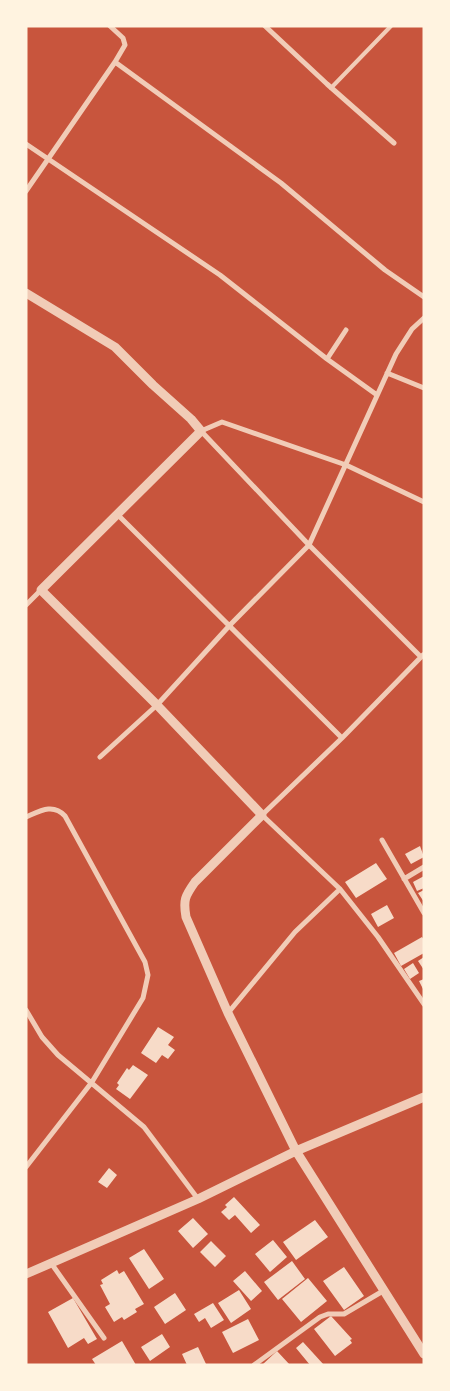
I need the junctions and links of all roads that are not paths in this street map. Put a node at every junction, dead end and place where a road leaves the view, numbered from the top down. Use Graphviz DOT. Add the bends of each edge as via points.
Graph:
graph roads {
  1 [pos="110,26"];
  2 [pos="265,26"];
  3 [pos="390,26"];
  4 [pos="115,62"];
  5 [pos="331,88"];
  6 [pos="394,143"];
  7 [pos="26,144"];
  8 [pos="48,158"];
  9 [pos="26,191"];
  10 [pos="26,293"];
  11 [pos="424,297"];
  12 [pos="424,318"];
  13 [pos="346,330"];
  14 [pos="327,359"];
  15 [pos="387,373"];
  16 [pos="424,388"];
  17 [pos="377,395"];
  18 [pos="201,431"];
  19 [pos="346,465"];
  20 [pos="424,502"];
  21 [pos="118,515"];
  22 [pos="309,544"];
  23 [pos="41,590"];
  24 [pos="26,605"];
  25 [pos="230,625"];
  26 [pos="423,656"];
  27 [pos="157,705"];
  28 [pos="342,738"];
  29 [pos="100,757"];
  30 [pos="262,815"];
  31 [pos="26,817"];
  32 [pos="382,840"];
  33 [pos="424,867"];
  34 [pos="404,879"];
  35 [pos="340,889"];
  36 [pos="424,913"];
  37 [pos="424,1004"];
  38 [pos="26,1010"];
  39 [pos="228,1013"];
  40 [pos="92,1082"];
  41 [pos="424,1097"];
  42 [pos="296,1151"];
  43 [pos="26,1167"];
  44 [pos="198,1198"];
  45 [pos="51,1263"];
  46 [pos="26,1274"];
  47 [pos="383,1290"];
  48 [pos="104,1338"];
  49 [pos="424,1354"];
  50 [pos="254,1365"];
  1 -- 4 [label="street" via="125,42"];
  2 -- 5 [label="street"];
  3 -- 5 [label="lane"];
  4 -- 8 [label="street"];
  4 -- 11 [label="street" via="281,183 385,270"];
  5 -- 6 [label="street"];
  7 -- 8 [label="street"];
  8 -- 9 [label="street"];
  8 -- 14 [label="street" via="220,275"];
  10 -- 18 [label="street" via="115,347"];
  12 -- 15 [label="street" via="412,329"];
  13 -- 14 [label="street"];
  14 -- 17 [label="street"];
  15 -- 16 [label="street"];
  15 -- 17 [label="street"];
  17 -- 19 [label="street"];
  18 -- 19 [label="street" via="222,422"];
  18 -- 21 [label="street"];
  18 -- 22 [label="street"];
  19 -- 20 [label="street"];
  19 -- 22 [label="street"];
  21 -- 23 [label="street"];
  21 -- 25 [label="street"];
  22 -- 25 [label="street"];
  22 -- 26 [label="street"];
  23 -- 24 [label="street"];
  23 -- 27 [label="street"];
  25 -- 27 [label="street"];
  25 -- 28 [label="street"];
  26 -- 28 [label="street"];
  27 -- 29 [label="street"];
  27 -- 30 [label="street"];
  28 -- 30 [label="street"];
  30 -- 35 [label="street"];
  30 -- 39 [label="street" via="195,882 184,904 186,917"];
  31 -- 40 [label="street" via="53,808 65,816 145,962 148,975 143,998"];
  32 -- 34 [label="street"];
  33 -- 34 [label="street"];
  34 -- 36 [label="street"];
  35 -- 37 [label="street"];
  35 -- 39 [label="street" via="295,932"];
  38 -- 40 [label="street" via="42,1037 58,1055"];
  39 -- 42 [label="street"];
  40 -- 43 [label="street"];
  40 -- 44 [label="street" via="144,1127"];
  41 -- 42 [label="street"];
  42 -- 44 [label="street"];
  42 -- 47 [label="street"];
  44 -- 45 [label="street"];
  45 -- 46 [label="street"];
  45 -- 48 [label="street"];
  47 -- 49 [label="street"];
  47 -- 50 [label="street" via="344,1314 324,1315 315,1320"];
}
